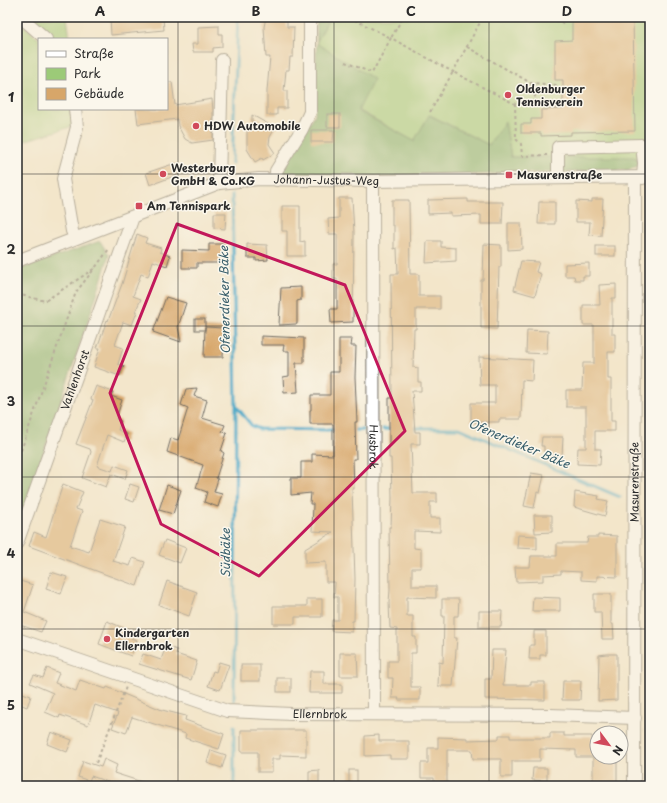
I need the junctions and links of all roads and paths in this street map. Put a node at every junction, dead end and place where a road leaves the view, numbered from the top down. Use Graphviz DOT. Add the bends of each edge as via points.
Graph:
graph roads {
  1 [pos="21,17"];
  2 [pos="310,17"];
  3 [pos="349,17"];
  4 [pos="403,17"];
  5 [pos="483,17"];
  6 [pos="550,17"];
  7 [pos="563,24"];
  8 [pos="45,38"];
  9 [pos="391,38"];
  10 [pos="467,47"];
  11 [pos="222,60"];
  12 [pos="345,62"];
  13 [pos="452,72"];
  14 [pos="531,83"];
  15 [pos="557,85"];
  16 [pos="537,103"];
  17 [pos="515,104"];
  18 [pos="558,108"];
  19 [pos="74,110"];
  20 [pos="430,112"];
  21 [pos="558,147"];
  22 [pos="558,178"];
  23 [pos="642,178"];
  24 [pos="277,180"];
  25 [pos="373,181"];
  26 [pos="219,183"];
  27 [pos="133,217"];
  28 [pos="75,238"];
  29 [pos="109,249"];
  30 [pos="17,261"];
  31 [pos="95,268"];
  32 [pos="17,294"];
  33 [pos="17,462"];
  34 [pos="17,543"];
  35 [pos="17,639"];
  36 [pos="131,676"];
  37 [pos="374,714"];
  38 [pos="635,718"];
  39 [pos="96,763"];
  40 [pos="634,786"];
  1 -- 8 [label="street"];
  2 -- 24 [label="street" via="310,112 276,171"];
  3 -- 9 [label="path"];
  4 -- 9 [label="path"];
  5 -- 10 [label="path"];
  6 -- 7 [label="path"];
  9 -- 12 [label="path" via="372,73"];
  9 -- 13 [label="path"];
  10 -- 13 [label="path"];
  10 -- 14 [label="path"];
  11 -- 26 [label="street"];
  13 -- 17 [label="path"];
  13 -- 20 [label="path"];
  14 -- 15 [label="path"];
  14 -- 16 [label="path"];
  16 -- 17 [label="path"];
  16 -- 18 [label="path"];
  17 -- 21 [label="path" via="516,139 521,144 522,156 550,155"];
  19 -- 28 [label="street" via="77,127 63,179"];
  21 -- 22 [label="street"];
  21 -- 23 [label="street, Masurenstraße" via="642,145"];
  22 -- 23 [label="street, Johann-Justus-Weg"];
  22 -- 25 [label="street, Johann-Justus-Weg"];
  23 -- 38 [label="street, Masurenstraße" via="633,270"];
  24 -- 25 [label="street, Johann-Justus-Weg"];
  24 -- 26 [label="street, Johann-Justus-Weg"];
  25 -- 37 [label="street, Husbrok"];
  26 -- 27 [label="street, Johann-Justus-Weg"];
  27 -- 28 [label="street, Johann-Justus-Weg"];
  27 -- 34 [label="street, Vahlenhorst"];
  28 -- 30 [label="street, Johann-Justus-Weg"];
  29 -- 31 [label="path"];
  31 -- 32 [label="path" via="45,301"];
  31 -- 33 [label="path" via="76,292"];
  35 -- 36 [label="street, Ellernbrok"];
  36 -- 37 [label="street, Ellernbrok" via="227,711"];
  36 -- 39 [label="path"];
  37 -- 38 [label="street, Ellernbrok"];
  38 -- 40 [label="street, Masurenstraße"];
}
